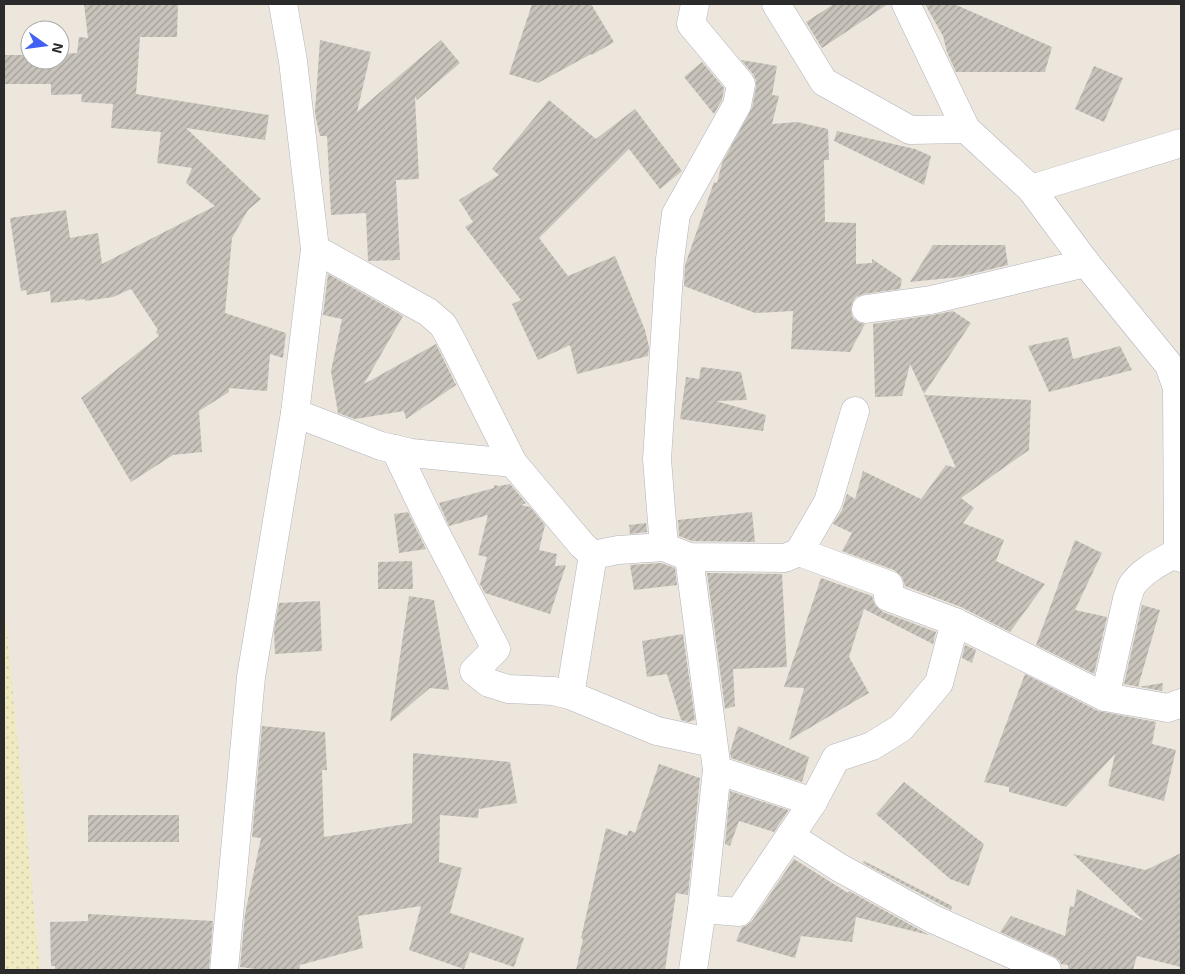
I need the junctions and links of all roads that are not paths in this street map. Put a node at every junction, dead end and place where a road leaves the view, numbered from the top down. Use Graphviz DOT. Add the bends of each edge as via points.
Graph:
graph roads {
  1 [pos="283,4"];
  2 [pos="695,4"];
  3 [pos="776,4"];
  4 [pos="906,4"];
  5 [pos="966,129"];
  6 [pos="1181,143"];
  7 [pos="1031,189"];
  8 [pos="315,249"];
  9 [pos="1086,263"];
  10 [pos="866,309"];
  11 [pos="855,411"];
  12 [pos="294,413"];
  13 [pos="395,449"];
  14 [pos="513,463"];
  15 [pos="677,552"];
  16 [pos="799,552"];
  17 [pos="594,555"];
  18 [pos="1180,555"];
  19 [pos="955,622"];
  20 [pos="570,695"];
  21 [pos="1105,697"];
  22 [pos="1181,704"];
  23 [pos="713,744"];
  24 [pos="717,770"];
  25 [pos="813,802"];
  26 [pos="790,836"];
  27 [pos="702,909"];
  28 [pos="224,970"];
  29 [pos="693,970"];
  30 [pos="1047,970"];
  1 -- 8 [label="street" via="293,61"];
  2 -- 15 [label="street" via="691,24 740,84 737,105 676,214 670,259 657,459"];
  3 -- 5 [label="street" via="824,82 910,130"];
  4 -- 5 [label="street"];
  5 -- 7 [label="street"];
  6 -- 7 [label="street"];
  7 -- 9 [label="street"];
  8 -- 12 [label="street"];
  8 -- 14 [label="street" via="428,312 443,325"];
  9 -- 10 [label="street" via="931,300"];
  9 -- 18 [label="street" via="1169,365 1177,388"];
  11 -- 16 [label="street" via="828,502"];
  12 -- 13 [label="street"];
  12 -- 28 [label="street" via="251,677"];
  13 -- 14 [label="street"];
  13 -- 20 [label="street" via="496,648 474,671 489,683 508,688"];
  14 -- 17 [label="street"];
  15 -- 16 [label="street" via="785,558"];
  15 -- 17 [label="street" via="618,550"];
  15 -- 23 [label="street"];
  16 -- 19 [label="street" via="889,585 888,597"];
  17 -- 20 [label="street"];
  18 -- 21 [label="street" via="1152,567 1133,585"];
  19 -- 21 [label="street"];
  19 -- 25 [label="street" via="939,683 901,728 872,746 836,758"];
  20 -- 23 [label="street" via="657,731"];
  21 -- 22 [label="street" via="1168,708"];
  23 -- 24 [label="street"];
  24 -- 25 [label="street"];
  24 -- 27 [label="street"];
  25 -- 26 [label="street"];
  26 -- 27 [label="street" via="739,912"];
  26 -- 30 [label="street" via="840,868 934,919"];
  27 -- 29 [label="street"];
}
